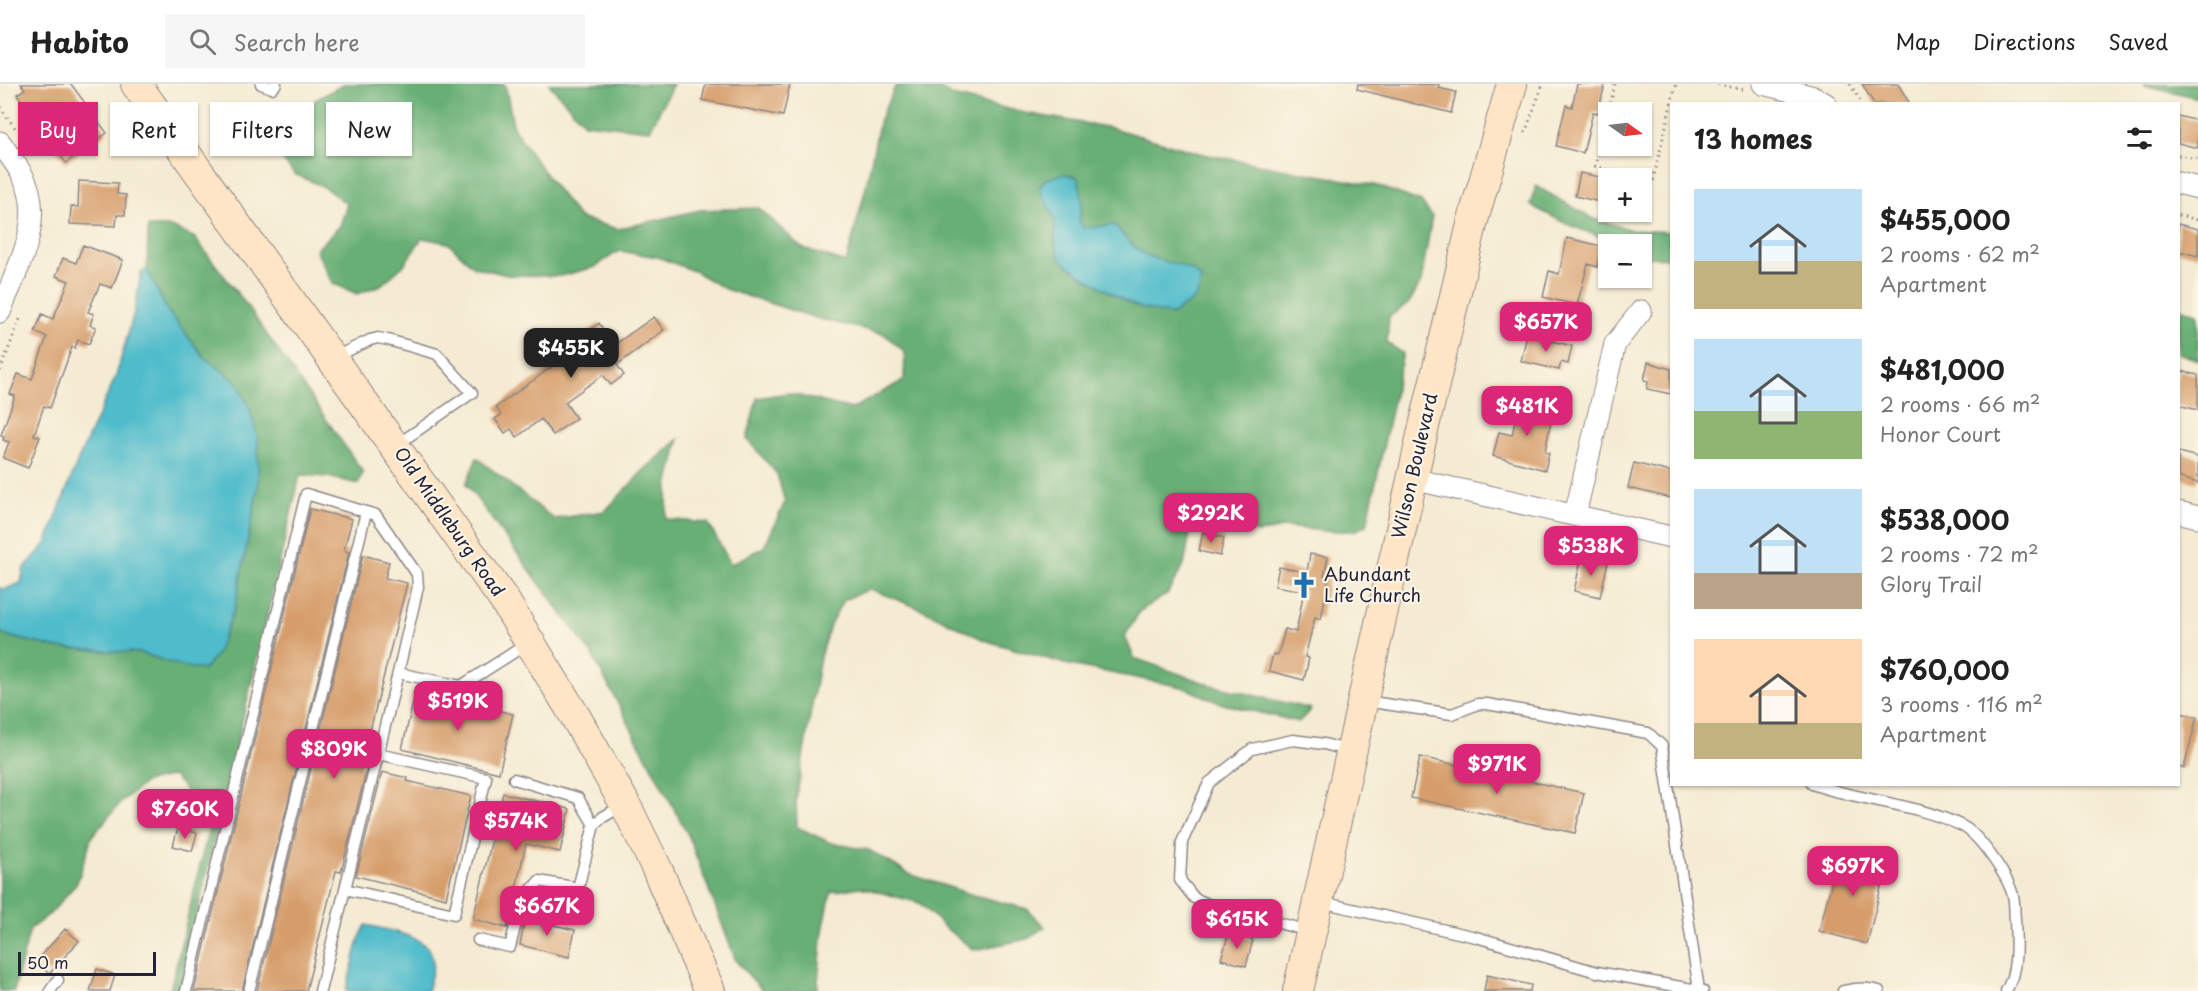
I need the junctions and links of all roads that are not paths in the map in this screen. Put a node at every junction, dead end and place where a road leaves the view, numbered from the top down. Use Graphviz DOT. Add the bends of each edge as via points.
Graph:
graph roads {
  1 [pos="136,84"];
  2 [pos="261,84"];
  3 [pos="276,84"];
  4 [pos="1512,84"];
  5 [pos="1763,84"];
  6 [pos="1823,102"];
  7 [pos="0,142"];
  8 [pos="2180,184"];
  9 [pos="2198,188"];
  10 [pos="1641,311"];
  11 [pos="0,312"];
  12 [pos="332,359"];
  13 [pos="394,446"];
  14 [pos="1412,478"];
  15 [pos="366,512"];
  16 [pos="2180,512"];
  17 [pos="1575,515"];
  18 [pos="2198,517"];
  19 [pos="1670,537"];
  20 [pos="530,643"];
  21 [pos="398,673"];
  22 [pos="1363,700"];
  23 [pos="1666,747"];
  24 [pos="1352,751"];
  25 [pos="378,754"];
  26 [pos="1670,776"];
  27 [pos="514,779"];
  28 [pos="1671,786"];
  29 [pos="1818,786"];
  30 [pos="625,804"];
  31 [pos="594,825"];
  32 [pos="345,889"];
  33 [pos="1318,901"];
  34 [pos="1311,932"];
  35 [pos="478,940"];
  36 [pos="58,980"];
  37 [pos="1699,990"];
  38 [pos="50,991"];
  39 [pos="186,991"];
  40 [pos="249,991"];
  41 [pos="320,991"];
  42 [pos="710,991"];
  43 [pos="1298,991"];
  44 [pos="1704,991"];
  45 [pos="1843,991"];
  46 [pos="1879,991"];
  47 [pos="2006,991"];
  1 -- 12 [label="main road, Old Middleburg Road"];
  2 -- 3 [label="lane" via="272,88"];
  4 -- 14 [label="main road, Wilson Boulevard" via="1473,220"];
  5 -- 6 [label="street"];
  7 -- 11 [label="street" via="24,179 32,209 28,239"];
  8 -- 9 [label="street"];
  10 -- 17 [label="street" via="1615,344"];
  12 -- 13 [label="main road, Old Middleburg Road"];
  12 -- 13 [label="lane" via="370,340 388,340 437,354 472,393"];
  13 -- 20 [label="main road, Old Middleburg Road" via="504,600"];
  14 -- 17 [label="street"];
  14 -- 22 [label="main road, Wilson Boulevard"];
  15 -- 21 [label="lane" via="376,515 419,579"];
  15 -- 39 [label="lane" via="306,494"];
  15 -- 40 [label="lane"];
  16 -- 18 [label="street"];
  17 -- 19 [label="street"];
  20 -- 21 [label="lane" via="461,686"];
  20 -- 30 [label="main road, Old Middleburg Road"];
  21 -- 25 [label="lane"];
  22 -- 23 [label="lane" via="1452,714 1487,704 1648,733"];
  22 -- 24 [label="main road, Wilson Boulevard"];
  23 -- 26 [label="lane"];
  24 -- 33 [label="main road, Wilson Boulevard"];
  24 -- 34 [label="lane" via="1293,740 1252,749 1209,783 1182,842 1180,880 1194,898"];
  25 -- 32 [label="lane"];
  25 -- 32 [label="lane" via="486,778 454,914"];
  27 -- 31 [label="lane" via="578,798"];
  28 -- 37 [label="lane"];
  29 -- 47 [label="lane" via="1926,812 1965,827 1986,849 2013,895 2016,941 2012,981"];
  30 -- 31 [label="lane"];
  30 -- 42 [label="main road, Old Middleburg Road"];
  31 -- 35 [label="lane" via="578,888 539,881 521,902 510,947"];
  32 -- 41 [label="lane"];
  33 -- 34 [label="main road, Wilson Boulevard"];
  33 -- 37 [label="lane" via="1476,937 1598,972"];
  34 -- 43 [label="main road, Wilson Boulevard"];
  36 -- 38 [label="lane"];
  37 -- 44 [label="lane"];
  45 -- 46 [label="lane"];
}
